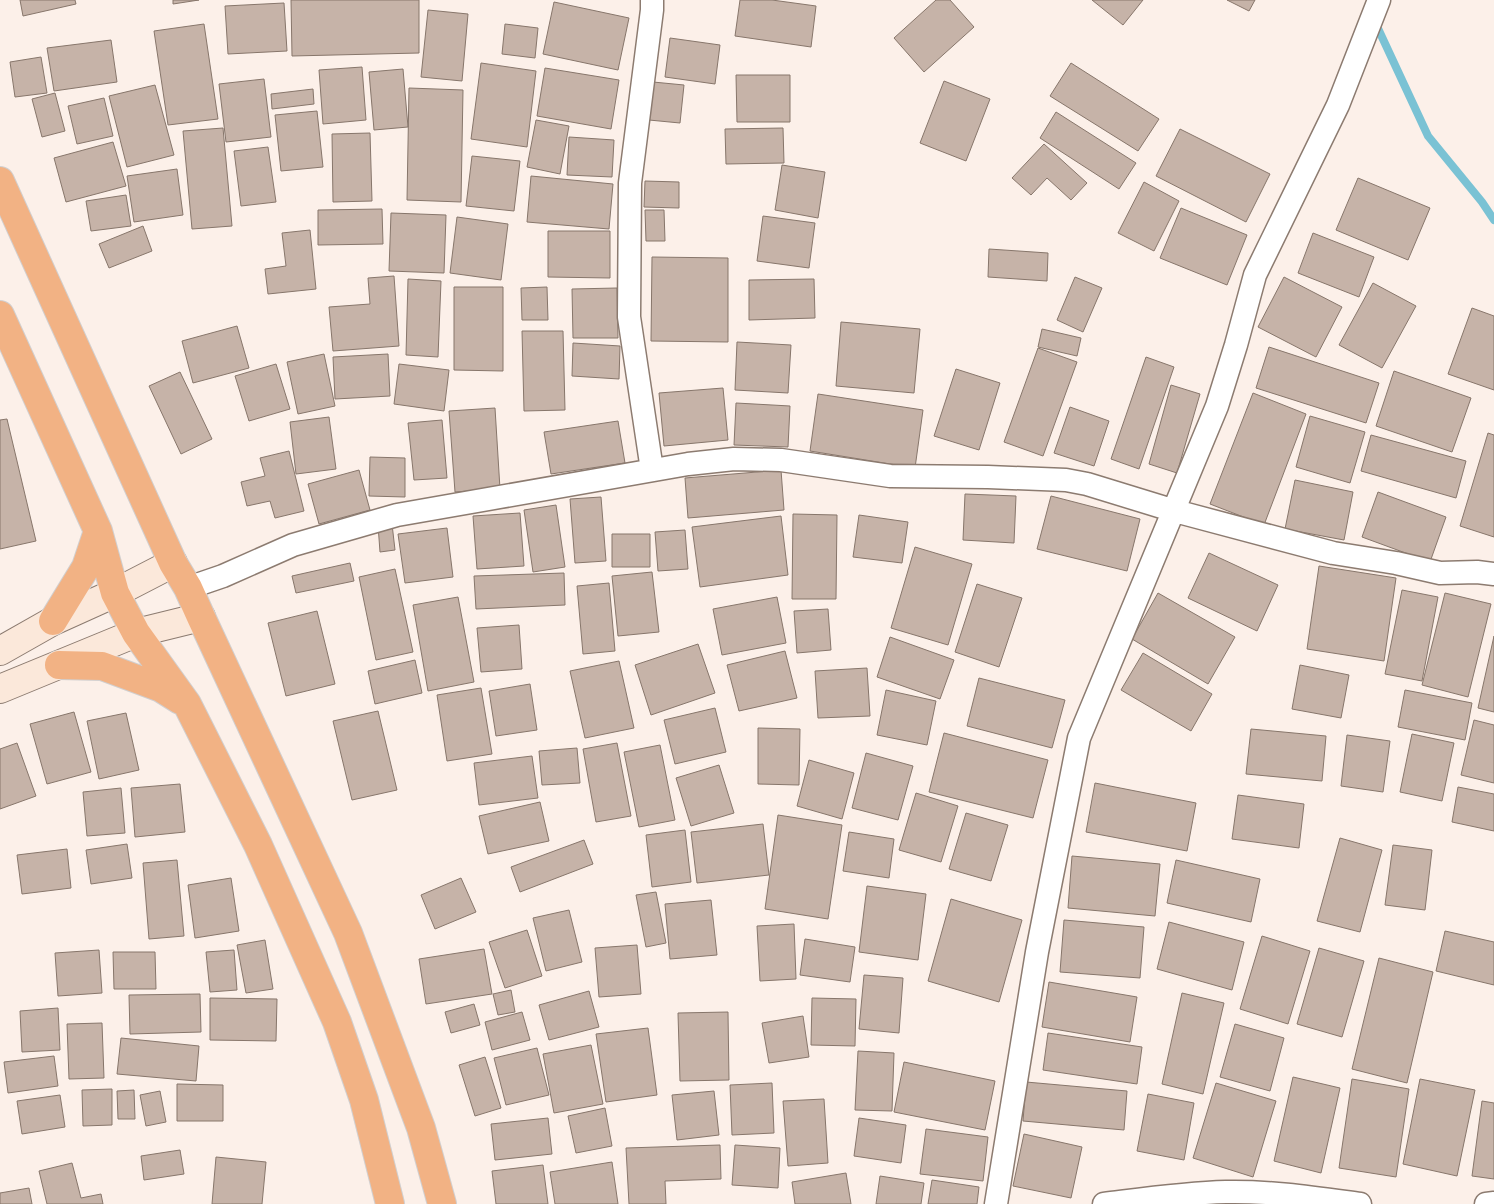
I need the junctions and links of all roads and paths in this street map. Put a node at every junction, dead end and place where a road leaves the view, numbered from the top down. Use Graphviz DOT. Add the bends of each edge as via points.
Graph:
graph roads {
  1 [pos="654,3"];
  2 [pos="1377,4"];
  3 [pos="0,181"];
  4 [pos="0,315"];
  5 [pos="652,470"];
  6 [pos="1174,512"];
  7 [pos="98,531"];
  8 [pos="173,563"];
  9 [pos="1494,574"];
  10 [pos="188,588"];
  11 [pos="115,593"];
  12 [pos="201,617"];
  13 [pos="53,621"];
  14 [pos="136,633"];
  15 [pos="0,651"];
  16 [pos="59,665"];
  17 [pos="0,689"];
  18 [pos="187,704"];
  19 [pos="1267,1199"];
  20 [pos="1494,1203"];
  21 [pos="390,1204"];
  22 [pos="442,1204"];
  23 [pos="996,1204"];
  24 [pos="1104,1204"];
  25 [pos="1360,1204"];
  26 [pos="1486,1204"];
  1 -- 5 [label="street" via="630,183 630,317"];
  2 -- 6 [label="street" via="1338,105 1255,276 1217,406"];
  3 -- 8 [label="highway"];
  4 -- 7 [label="highway"];
  5 -- 6 [label="street" via="734,459 781,460 890,476 1066,480"];
  5 -- 10 [label="street" via="397,515 293,545"];
  6 -- 9 [label="street" via="1333,553 1440,573"];
  6 -- 23 [label="street" via="1079,738 1037,952"];
  7 -- 11 [label="highway"];
  7 -- 13 [label="highway" via="86,567"];
  8 -- 10 [label="highway"];
  8 -- 11 [label="street"];
  10 -- 12 [label="highway"];
  11 -- 13 [label="street"];
  11 -- 14 [label="highway"];
  12 -- 14 [label="street"];
  12 -- 22 [label="highway" via="348,932 420,1128"];
  13 -- 15 [label="street"];
  14 -- 16 [label="street"];
  14 -- 18 [label="highway"];
  16 -- 17 [label="street"];
  16 -- 18 [label="highway" via="102,666 161,688"];
  18 -- 21 [label="highway" via="258,845 337,1022 364,1100"];
  19 -- 24 [label="street" via="1227,1192"];
  19 -- 25 [label="street" via="1301,1196"];
  20 -- 26 [label="street"];
}
